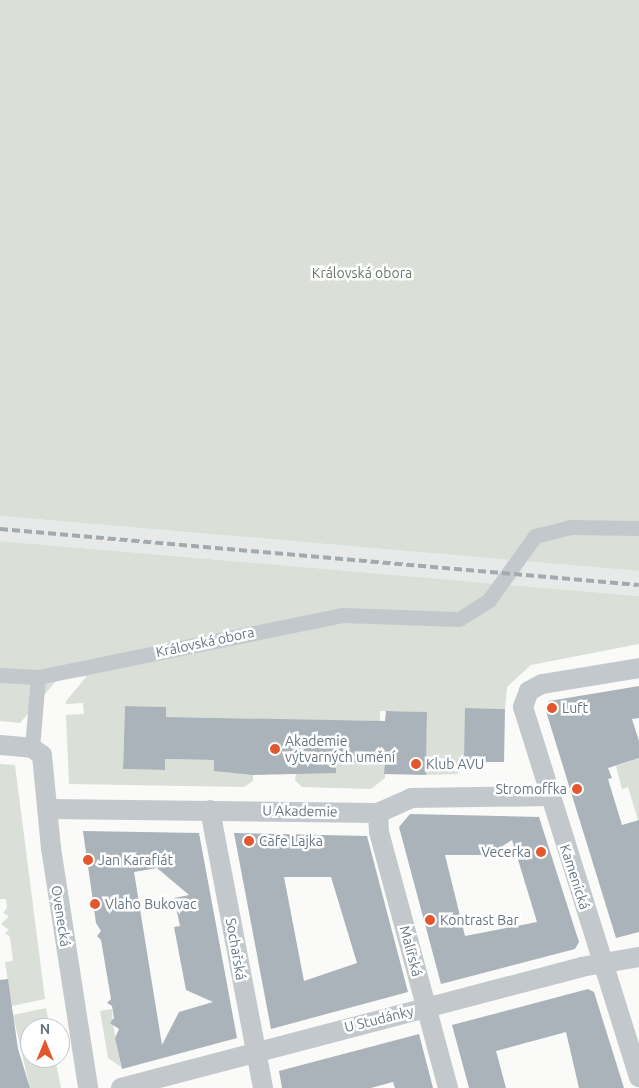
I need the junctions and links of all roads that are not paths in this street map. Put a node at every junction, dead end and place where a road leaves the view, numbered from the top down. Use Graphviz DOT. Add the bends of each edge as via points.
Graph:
graph roads {
  1 [pos="639,528"];
  2 [pos="639,668"];
  3 [pos="0,675"];
  4 [pos="38,677"];
  5 [pos="0,744"];
  6 [pos="32,748"];
  7 [pos="549,796"];
  8 [pos="48,809"];
  9 [pos="210,810"];
  10 [pos="378,813"];
  11 [pos="639,957"];
  12 [pos="602,964"];
  13 [pos="426,1008"];
  14 [pos="256,1052"];
  15 [pos="639,1077"];
  16 [pos="88,1088"];
  17 [pos="121,1088"];
  18 [pos="263,1088"];
  19 [pos="448,1088"];
  1 -- 4 [label="street, Královská obora" via="556,528 526,544 489,600 459,619 342,615"];
  2 -- 7 [label="street, Kamenická" via="542,684 530,691 523,707"];
  3 -- 4 [label="street, Královská obora"];
  4 -- 6 [label="street"];
  5 -- 6 [label="street"];
  6 -- 8 [label="street, Ovenecká" via="42,755"];
  7 -- 10 [label="street, U Akademie" via="412,798"];
  7 -- 12 [label="street, Kamenická"];
  8 -- 9 [label="street, U Akademie"];
  8 -- 16 [label="street, Ovenecká"];
  9 -- 10 [label="street, U Akademie"];
  9 -- 14 [label="street, Sochařská"];
  10 -- 13 [label="street, Malířská" via="379,832"];
  11 -- 12 [label="street, U Studánky"];
  12 -- 13 [label="street, U Studánky"];
  12 -- 15 [label="street, Kamenická"];
  13 -- 14 [label="street, U Studánky"];
  13 -- 19 [label="street, Malířská"];
  14 -- 17 [label="street, U Studánky"];
  14 -- 18 [label="street, Sochařská"];
}
